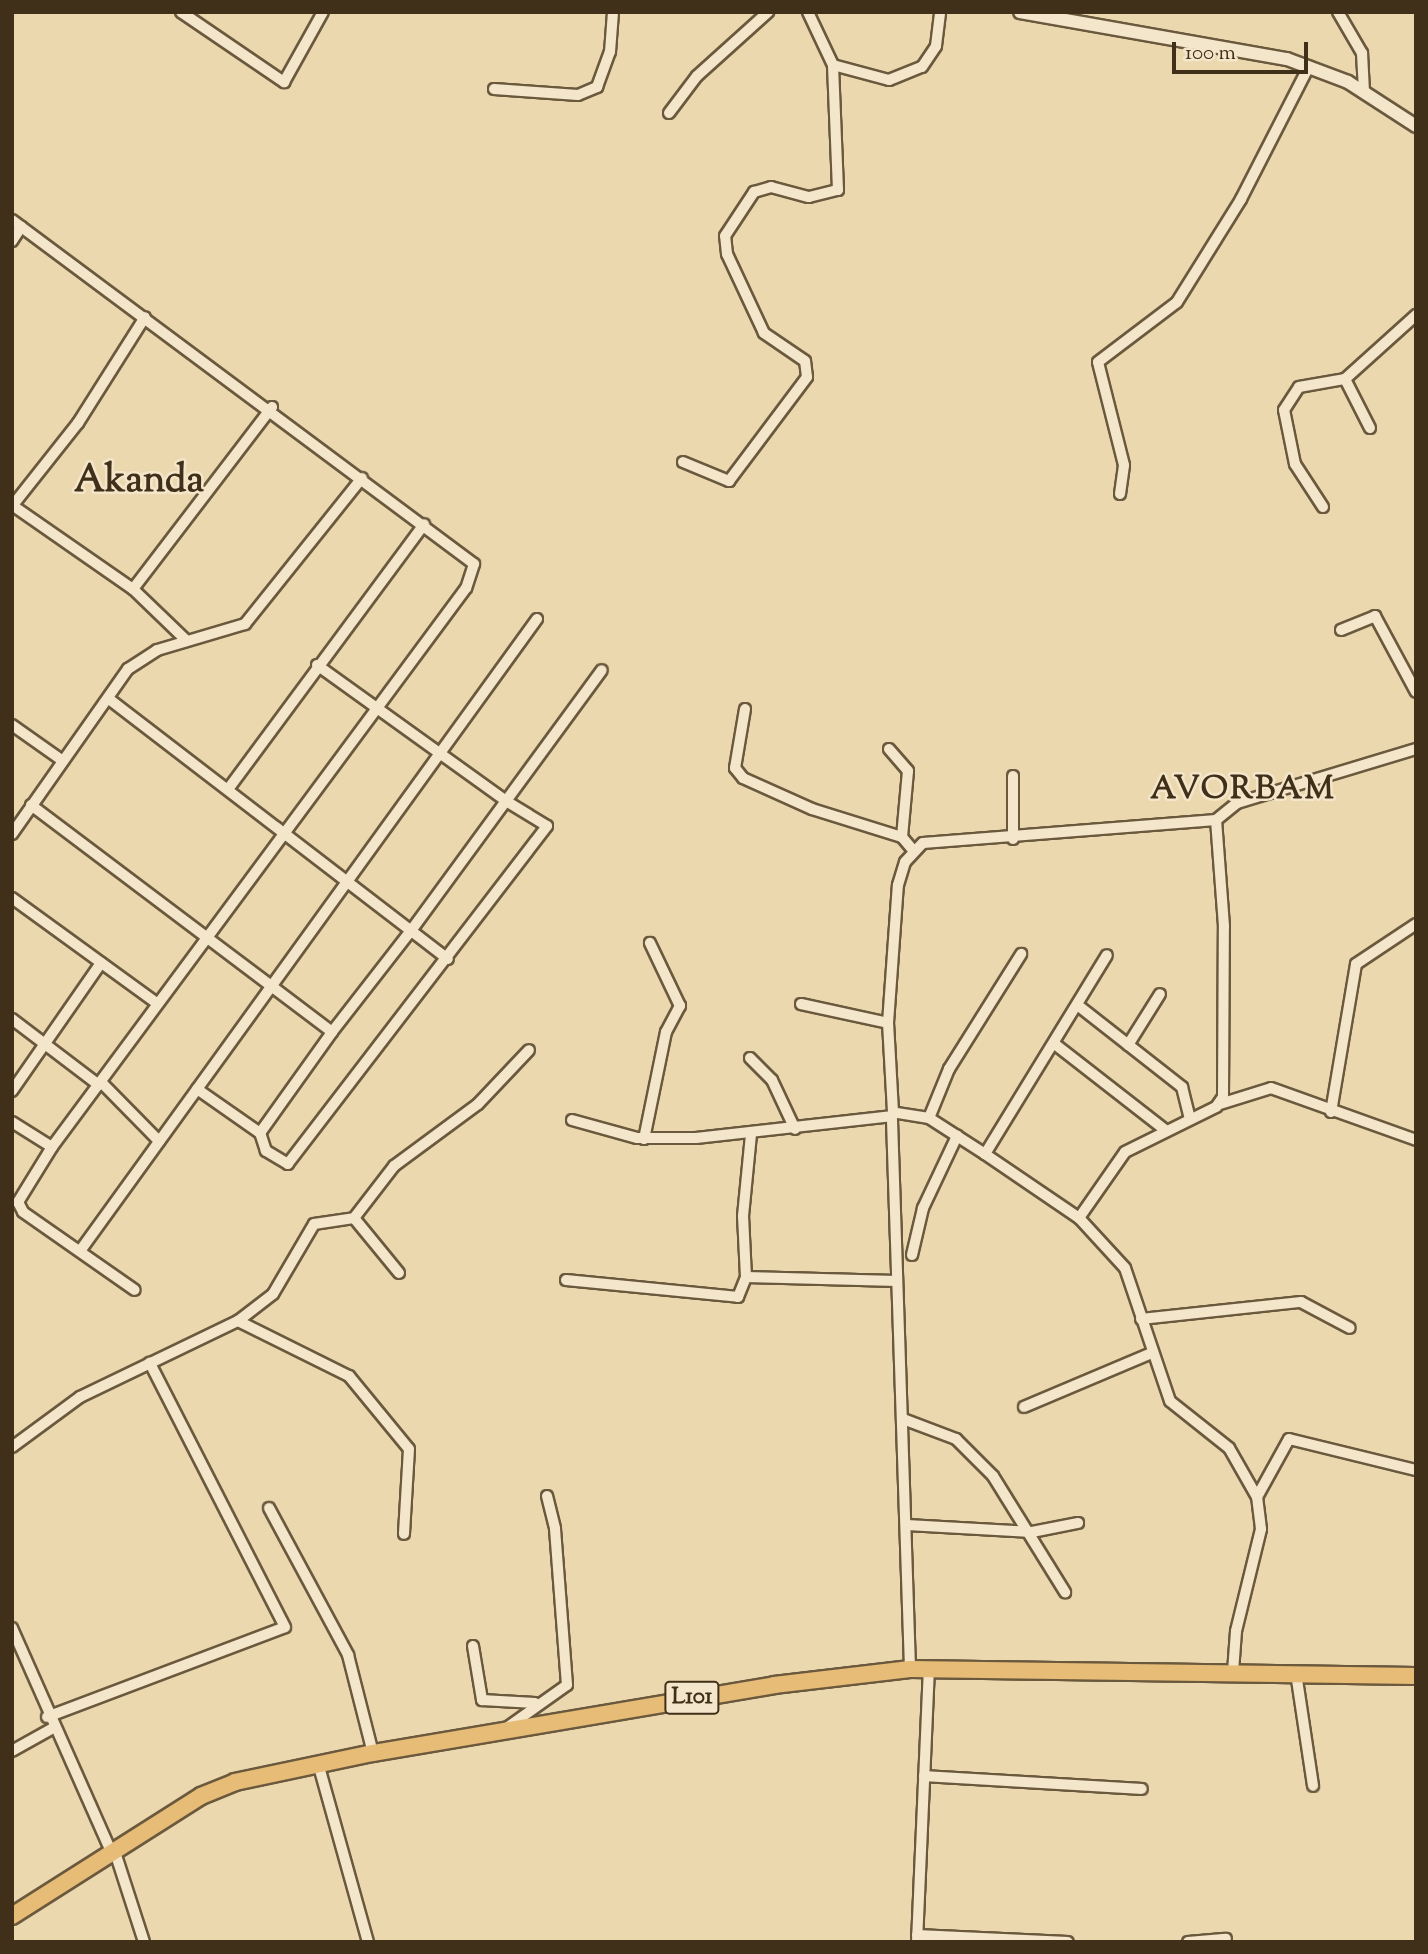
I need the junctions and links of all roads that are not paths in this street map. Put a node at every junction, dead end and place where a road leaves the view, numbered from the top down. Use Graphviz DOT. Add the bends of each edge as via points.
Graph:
graph roads {
  1 [pos="181,12"];
  2 [pos="323,12"];
  3 [pos="612,12"];
  4 [pos="768,12"];
  5 [pos="808,12"];
  6 [pos="940,12"];
  7 [pos="1020,12"];
  8 [pos="1338,12"];
  9 [pos="833,65"];
  10 [pos="1309,66"];
  11 [pos="494,89"];
  12 [pos="1364,90"];
  13 [pos="669,113"];
  14 [pos="1416,126"];
  15 [pos="12,220"];
  16 [pos="22,227"];
  17 [pos="12,241"];
  18 [pos="1416,315"];
  19 [pos="145,317"];
  20 [pos="1345,379"];
  21 [pos="272,407"];
  22 [pos="1370,428"];
  23 [pos="683,462"];
  24 [pos="362,478"];
  25 [pos="1120,495"];
  26 [pos="12,505"];
  27 [pos="1323,508"];
  28 [pos="424,524"];
  29 [pos="133,589"];
  30 [pos="537,619"];
  31 [pos="1341,630"];
  32 [pos="186,640"];
  33 [pos="317,665"];
  34 [pos="602,670"];
  35 [pos="1416,692"];
  36 [pos="109,699"];
  37 [pos="377,707"];
  38 [pos="745,709"];
  39 [pos="12,725"];
  40 [pos="889,749"];
  41 [pos="1416,749"];
  42 [pos="440,752"];
  43 [pos="63,761"];
  44 [pos="1013,776"];
  45 [pos="229,788"];
  46 [pos="506,801"];
  47 [pos="31,805"];
  48 [pos="1216,820"];
  49 [pos="286,831"];
  50 [pos="12,834"];
  51 [pos="902,837"];
  52 [pos="1013,839"];
  53 [pos="913,850"];
  54 [pos="349,880"];
  55 [pos="12,898"];
  56 [pos="1416,924"];
  57 [pos="413,928"];
  58 [pos="207,934"];
  59 [pos="650,943"];
  60 [pos="1021,954"];
  61 [pos="1107,955"];
  62 [pos="448,959"];
  63 [pos="101,963"];
  64 [pos="272,986"];
  65 [pos="1160,994"];
  66 [pos="158,1004"];
  67 [pos="801,1004"];
  68 [pos="1080,1007"];
  69 [pos="12,1019"];
  70 [pos="888,1023"];
  71 [pos="332,1032"];
  72 [pos="44,1044"];
  73 [pos="1056,1045"];
  74 [pos="1128,1045"];
  75 [pos="529,1050"];
  76 [pos="750,1058"];
  77 [pos="100,1084"];
  78 [pos="197,1089"];
  79 [pos="12,1091"];
  80 [pos="1220,1104"];
  81 [pos="1331,1112"];
  82 [pos="893,1116"];
  83 [pos="929,1118"];
  84 [pos="1190,1119"];
  85 [pos="572,1120"];
  86 [pos="12,1122"];
  87 [pos="795,1129"];
  88 [pos="1164,1130"];
  89 [pos="260,1133"];
  90 [pos="751,1135"];
  91 [pos="957,1136"];
  92 [pos="644,1139"];
  93 [pos="1416,1140"];
  94 [pos="159,1141"];
  95 [pos="52,1147"];
  96 [pos="985,1154"];
  97 [pos="354,1218"];
  98 [pos="1079,1218"];
  99 [pos="79,1251"];
  100 [pos="912,1255"];
  101 [pos="399,1273"];
  102 [pos="746,1277"];
  103 [pos="566,1280"];
  104 [pos="897,1281"];
  105 [pos="135,1290"];
  106 [pos="1141,1319"];
  107 [pos="238,1321"];
  108 [pos="1350,1328"];
  109 [pos="1152,1353"];
  110 [pos="150,1363"];
  111 [pos="1024,1407"];
  112 [pos="903,1419"];
  113 [pos="12,1447"];
  114 [pos="1416,1470"];
  115 [pos="547,1496"];
  116 [pos="1257,1497"];
  117 [pos="269,1507"];
  118 [pos="1078,1523"];
  119 [pos="907,1525"];
  120 [pos="1031,1532"];
  121 [pos="404,1534"];
  122 [pos="1065,1592"];
  123 [pos="12,1628"];
  124 [pos="473,1646"];
  125 [pos="909,1669"];
  126 [pos="929,1670"];
  127 [pos="1233,1672"];
  128 [pos="1296,1673"];
  129 [pos="1416,1676"];
  130 [pos="535,1703"];
  131 [pos="47,1717"];
  132 [pos="53,1728"];
  133 [pos="502,1732"];
  134 [pos="12,1751"];
  135 [pos="373,1753"];
  136 [pos="318,1763"];
  137 [pos="924,1776"];
  138 [pos="1313,1786"];
  139 [pos="1142,1789"];
  140 [pos="113,1850"];
  141 [pos="12,1916"];
  142 [pos="917,1939"];
  143 [pos="1226,1939"];
  144 [pos="144,1942"];
  145 [pos="368,1942"];
  146 [pos="1068,1942"];
  147 [pos="1188,1942"];
  1 -- 2 [label="street" via="284,82"];
  3 -- 11 [label="street" via="610,52 597,87 579,95"];
  4 -- 13 [label="street" via="706,67"];
  5 -- 9 [label="street"];
  6 -- 9 [label="street" via="936,46 922,67 889,80"];
  7 -- 10 [label="street" via="1261,51"];
  8 -- 12 [label="street" via="1362,53"];
  9 -- 23 [label="street" via="838,190 809,197 771,187 754,192 725,236 727,254 764,333 806,361 802,391 729,481"];
  10 -- 12 [label="street"];
  10 -- 25 [label="street" via="1241,199 1177,302 1098,362 1124,465"];
  12 -- 14 [label="street"];
  15 -- 16 [label="street"];
  16 -- 17 [label="street"];
  16 -- 19 [label="street"];
  18 -- 20 [label="street"];
  19 -- 21 [label="street"];
  19 -- 26 [label="street" via="78,422"];
  20 -- 22 [label="street"];
  20 -- 27 [label="street" via="1298,387 1284,410 1295,464"];
  21 -- 24 [label="street"];
  21 -- 29 [label="street"];
  24 -- 28 [label="street"];
  24 -- 32 [label="street" via="246,624"];
  26 -- 29 [label="street"];
  28 -- 33 [label="street"];
  28 -- 37 [label="street" via="474,564 466,588"];
  29 -- 32 [label="street"];
  30 -- 42 [label="street"];
  31 -- 35 [label="street" via="1375,615"];
  32 -- 36 [label="street" via="128,669"];
  33 -- 37 [label="street"];
  33 -- 45 [label="street"];
  34 -- 46 [label="street"];
  36 -- 43 [label="street"];
  36 -- 45 [label="street"];
  37 -- 42 [label="street"];
  37 -- 49 [label="street"];
  38 -- 51 [label="street" via="736,768 743,778 812,809"];
  39 -- 43 [label="street"];
  40 -- 51 [label="street" via="908,771"];
  41 -- 48 [label="street" via="1237,803"];
  42 -- 46 [label="street"];
  42 -- 54 [label="street"];
  43 -- 47 [label="street"];
  44 -- 52 [label="street"];
  45 -- 49 [label="street"];
  46 -- 57 [label="street"];
  46 -- 62 [label="street" via="547,826"];
  47 -- 50 [label="street"];
  47 -- 58 [label="street"];
  48 -- 52 [label="street"];
  48 -- 80 [label="street" via="1224,926"];
  49 -- 54 [label="street"];
  49 -- 58 [label="street"];
  51 -- 53 [label="street"];
  52 -- 53 [label="street" via="943,838"];
  53 -- 70 [label="street" via="894,907"];
  54 -- 57 [label="street"];
  54 -- 64 [label="street"];
  55 -- 63 [label="street"];
  56 -- 81 [label="street" via="1356,964"];
  57 -- 62 [label="street"];
  57 -- 71 [label="street"];
  58 -- 64 [label="street"];
  58 -- 66 [label="street"];
  59 -- 92 [label="street" via="680,1006 666,1032"];
  60 -- 83 [label="street" via="949,1069"];
  61 -- 68 [label="street"];
  62 -- 89 [label="street" via="298,1156 281,1162 260,1144"];
  63 -- 66 [label="street"];
  63 -- 72 [label="street"];
  64 -- 71 [label="street"];
  64 -- 78 [label="street"];
  65 -- 74 [label="street"];
  66 -- 77 [label="street"];
  67 -- 70 [label="street"];
  68 -- 73 [label="street"];
  68 -- 74 [label="street"];
  69 -- 72 [label="street"];
  70 -- 82 [label="street"];
  71 -- 89 [label="street"];
  72 -- 77 [label="street"];
  72 -- 79 [label="street"];
  73 -- 88 [label="street"];
  73 -- 96 [label="street"];
  74 -- 84 [label="street" via="1182,1087"];
  75 -- 97 [label="street" via="478,1104 394,1166"];
  76 -- 87 [label="street" via="772,1080"];
  77 -- 94 [label="street"];
  77 -- 95 [label="street"];
  78 -- 89 [label="street"];
  78 -- 94 [label="street"];
  80 -- 81 [label="street" via="1270,1088"];
  80 -- 84 [label="street"];
  81 -- 93 [label="street"];
  82 -- 83 [label="street"];
  82 -- 87 [label="street"];
  82 -- 104 [label="street"];
  83 -- 91 [label="street"];
  84 -- 88 [label="street"];
  85 -- 92 [label="street"];
  86 -- 95 [label="street"];
  87 -- 90 [label="street"];
  88 -- 98 [label="street" via="1113,1164"];
  90 -- 92 [label="street"];
  90 -- 102 [label="street" via="743,1216"];
  91 -- 96 [label="street"];
  91 -- 100 [label="street" via="922,1208"];
  94 -- 99 [label="street"];
  95 -- 99 [label="street" via="20,1209"];
  96 -- 98 [label="street"];
  97 -- 101 [label="street"];
  97 -- 107 [label="street" via="314,1224 273,1294"];
  98 -- 106 [label="street" via="1125,1268"];
  99 -- 105 [label="street"];
  102 -- 103 [label="street" via="733,1299"];
  102 -- 104 [label="street"];
  104 -- 112 [label="street"];
  106 -- 108 [label="street" via="1301,1303"];
  106 -- 109 [label="street"];
  107 -- 110 [label="street"];
  107 -- 121 [label="street" via="349,1376 409,1449"];
  109 -- 111 [label="street"];
  109 -- 116 [label="street" via="1170,1401 1229,1448"];
  110 -- 113 [label="street" via="80,1397"];
  110 -- 131 [label="street" via="285,1627"];
  112 -- 119 [label="street"];
  112 -- 120 [label="street" via="956,1439 993,1476"];
  114 -- 116 [label="street" via="1289,1439"];
  115 -- 130 [label="street" via="555,1528 567,1685"];
  116 -- 127 [label="street" via="1261,1529 1236,1631"];
  117 -- 135 [label="street" via="348,1655"];
  118 -- 120 [label="street"];
  119 -- 120 [label="street"];
  119 -- 125 [label="street"];
  120 -- 122 [label="street"];
  123 -- 131 [label="street"];
  124 -- 130 [label="street" via="482,1700"];
  125 -- 126 [label="main road, L101"];
  125 -- 133 [label="main road, L101" via="774,1685"];
  126 -- 127 [label="main road, L101"];
  126 -- 137 [label="street"];
  127 -- 128 [label="main road, L101"];
  128 -- 129 [label="main road, L101"];
  128 -- 138 [label="street"];
  130 -- 133 [label="street"];
  131 -- 132 [label="street"];
  132 -- 134 [label="street"];
  132 -- 140 [label="street"];
  133 -- 135 [label="main road, L101"];
  135 -- 136 [label="main road, L101"];
  136 -- 140 [label="main road, L101" via="224,1785"];
  136 -- 145 [label="street"];
  137 -- 139 [label="street"];
  137 -- 142 [label="street"];
  140 -- 141 [label="main road, L101"];
  140 -- 144 [label="street"];
  142 -- 146 [label="street"];
  143 -- 147 [label="street"];
}
